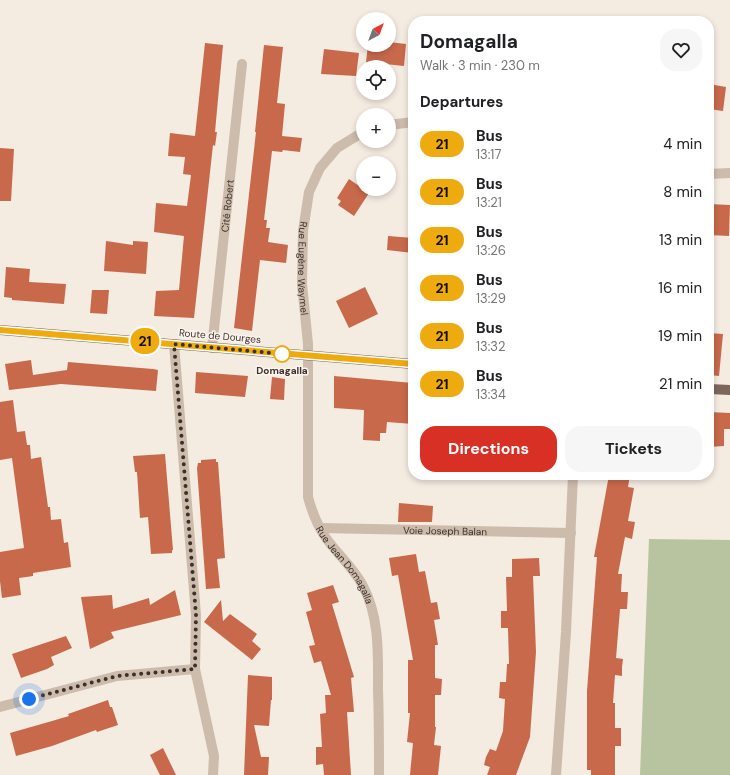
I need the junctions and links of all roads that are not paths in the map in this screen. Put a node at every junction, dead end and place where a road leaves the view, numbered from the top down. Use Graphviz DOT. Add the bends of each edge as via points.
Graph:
graph roads {
  1 [pos="242,64"];
  2 [pos="408,123"];
  3 [pos="396,124"];
  4 [pos="356,136"];
  5 [pos="730,173"];
  6 [pos="714,174"];
  7 [pos="0,330"];
  8 [pos="174,344"];
  9 [pos="212,348"];
  10 [pos="307,356"];
  11 [pos="408,364"];
  12 [pos="714,389"];
  13 [pos="730,390"];
  14 [pos="573,480"];
  15 [pos="320,528"];
  16 [pos="571,533"];
  17 [pos="195,669"];
  18 [pos="0,707"];
  19 [pos="213,775"];
  20 [pos="379,775"];
  21 [pos="556,775"];
  1 -- 9 [label="street, Cité Robert"];
  2 -- 3 [label="street"];
  4 -- 10 [label="street, Rue Eugène Waymel" via="337,148 320,168 309,192 303,230 302,284"];
  5 -- 6 [label="street"];
  7 -- 8 [label="main road, Route de Dourges"];
  8 -- 9 [label="main road, Route de Dourges"];
  8 -- 17 [label="street" via="196,615"];
  9 -- 10 [label="main road, Route de Dourges"];
  10 -- 11 [label="main road, Route de Dourges"];
  10 -- 15 [label="street, Rue Jean Domagalla" via="308,497 313,516"];
  12 -- 13 [label="main road"];
  14 -- 16 [label="street"];
  15 -- 16 [label="street, Voie Joseph Balan"];
  15 -- 20 [label="street, Rue Jean Domagalla" via="351,567 372,606 378,641"];
  16 -- 21 [label="street"];
  17 -- 18 [label="street" via="117,676"];
  17 -- 19 [label="street" via="214,756"];
}
